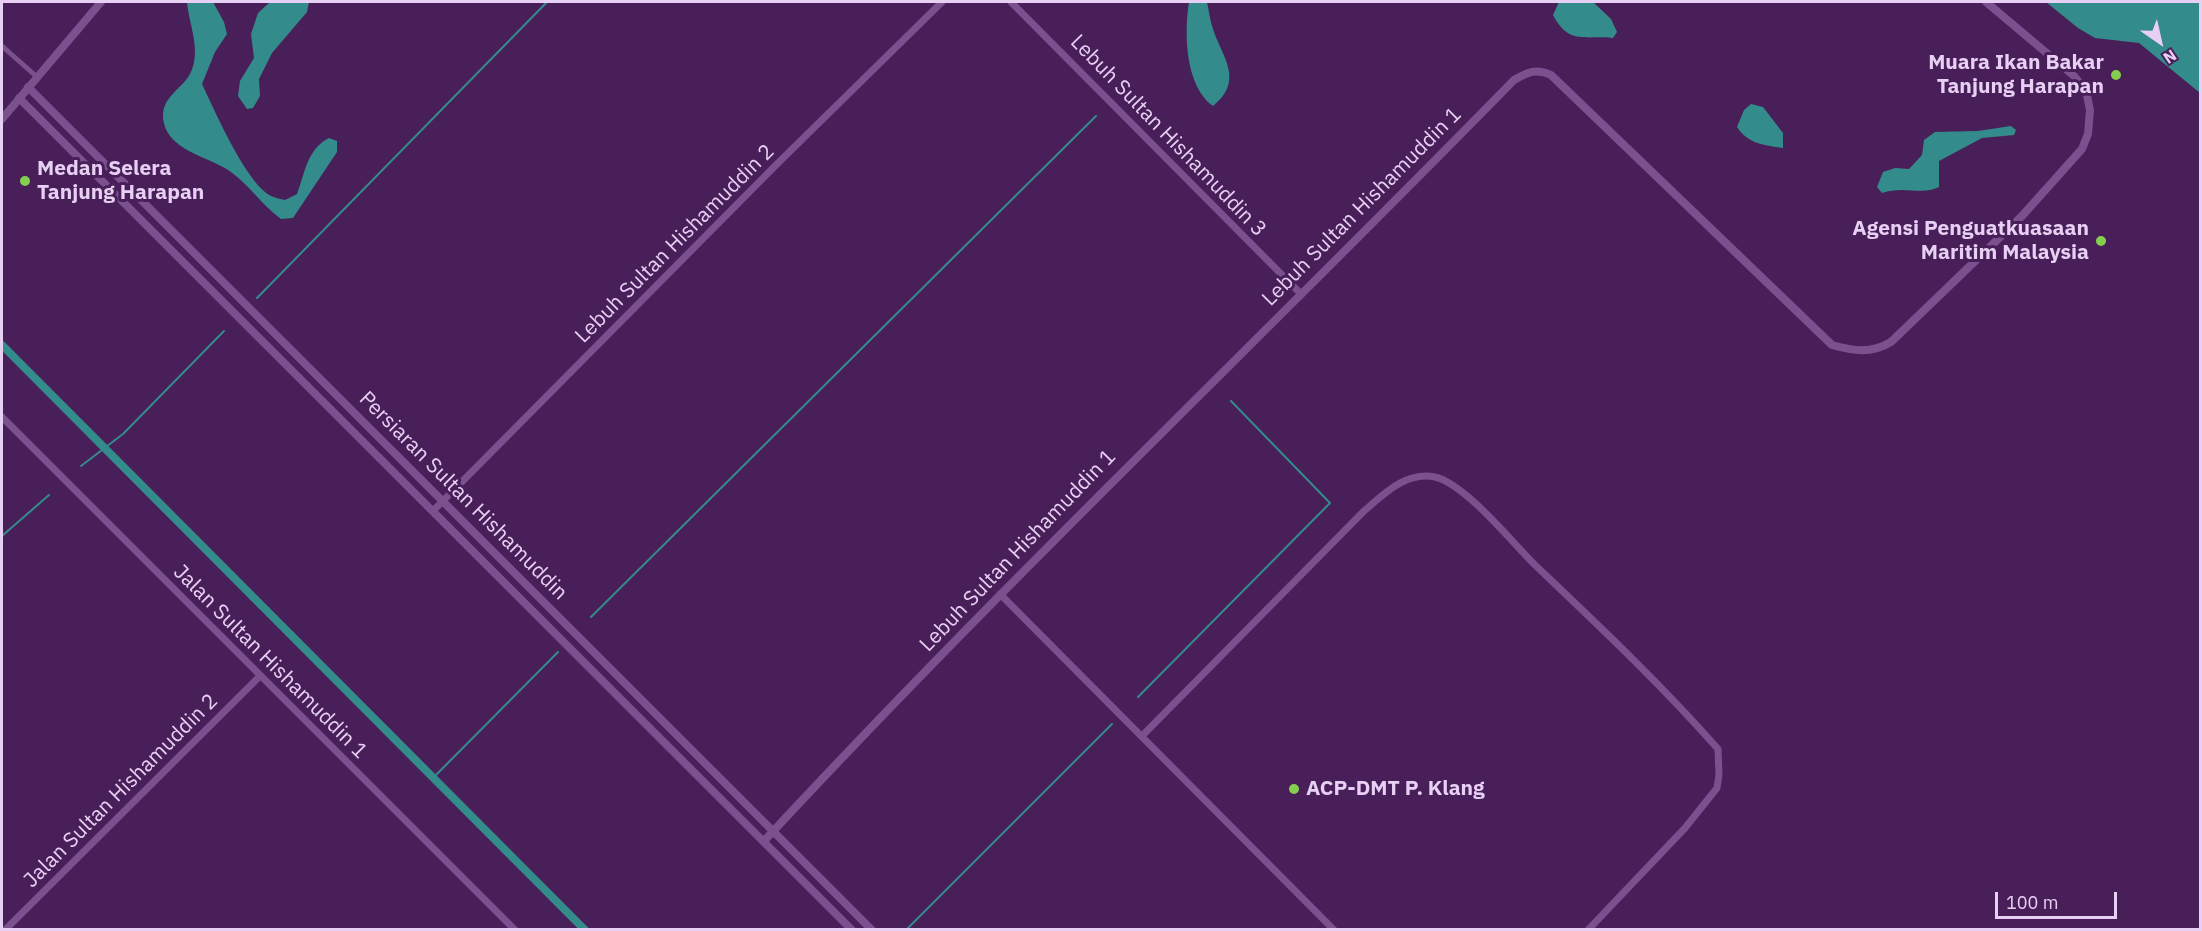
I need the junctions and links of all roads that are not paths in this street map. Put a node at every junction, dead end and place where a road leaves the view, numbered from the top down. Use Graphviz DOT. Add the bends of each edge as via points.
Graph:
graph roads {
  1 [pos="101,2"];
  2 [pos="942,2"];
  3 [pos="1011,2"];
  4 [pos="1986,2"];
  5 [pos="2,46"];
  6 [pos="37,77"];
  7 [pos="28,87"];
  8 [pos="19,98"];
  9 [pos="2,119"];
  10 [pos="149,207"];
  11 [pos="139,218"];
  12 [pos="1301,294"];
  13 [pos="2,417"];
  14 [pos="444,502"];
  15 [pos="433,512"];
  16 [pos="1000,594"];
  17 [pos="261,676"];
  18 [pos="1142,736"];
  19 [pos="773,831"];
  20 [pos="764,842"];
  21 [pos="5,930"];
  22 [pos="515,930"];
  23 [pos="852,930"];
  24 [pos="872,930"];
  25 [pos="1334,930"];
  26 [pos="1588,930"];
  1 -- 6 [label="street"];
  2 -- 14 [label="street, Lebuh Sultan Hishamuddin 2"];
  3 -- 12 [label="street, Lebuh Sultan Hishamuddin 3"];
  4 -- 12 [label="street, Lebuh Sultan Hishamuddin 1" via="2074,76 2086,91 2090,110 2088,134 2082,149 2022,216 1882,348 1857,352 1832,345 1551,75 1540,70 1514,80"];
  5 -- 6 [label="street"];
  6 -- 7 [label="street"];
  7 -- 8 [label="street"];
  7 -- 10 [label="street, Persiaran Sultan Hishamuddin"];
  8 -- 9 [label="street"];
  8 -- 11 [label="street, Persiaran Sultan Hishamuddin"];
  10 -- 11 [label="street"];
  10 -- 14 [label="street, Persiaran Sultan Hishamuddin"];
  11 -- 15 [label="street, Persiaran Sultan Hishamuddin"];
  12 -- 16 [label="street, Lebuh Sultan Hishamuddin 1"];
  13 -- 17 [label="street, Jalan Sultan Hishamuddin 1"];
  14 -- 15 [label="street, Lebuh Sultan Hishamuddin 2"];
  14 -- 19 [label="street, Persiaran Sultan Hishamuddin"];
  15 -- 20 [label="street, Persiaran Sultan Hishamuddin"];
  16 -- 18 [label="street"];
  16 -- 19 [label="street, Lebuh Sultan Hishamuddin 1"];
  17 -- 21 [label="street, Jalan Sultan Hishamuddin 2"];
  17 -- 22 [label="street, Jalan Sultan Hishamuddin 1"];
  18 -- 25 [label="street"];
  18 -- 26 [label="street" via="1395,484 1434,477 1456,485 1595,619 1718,749 1717,788 1685,828"];
  19 -- 20 [label="street, Lebuh Sultan Hishamuddin 1"];
  19 -- 24 [label="street, Persiaran Sultan Hishamuddin"];
  20 -- 23 [label="street, Persiaran Sultan Hishamuddin"];
}
